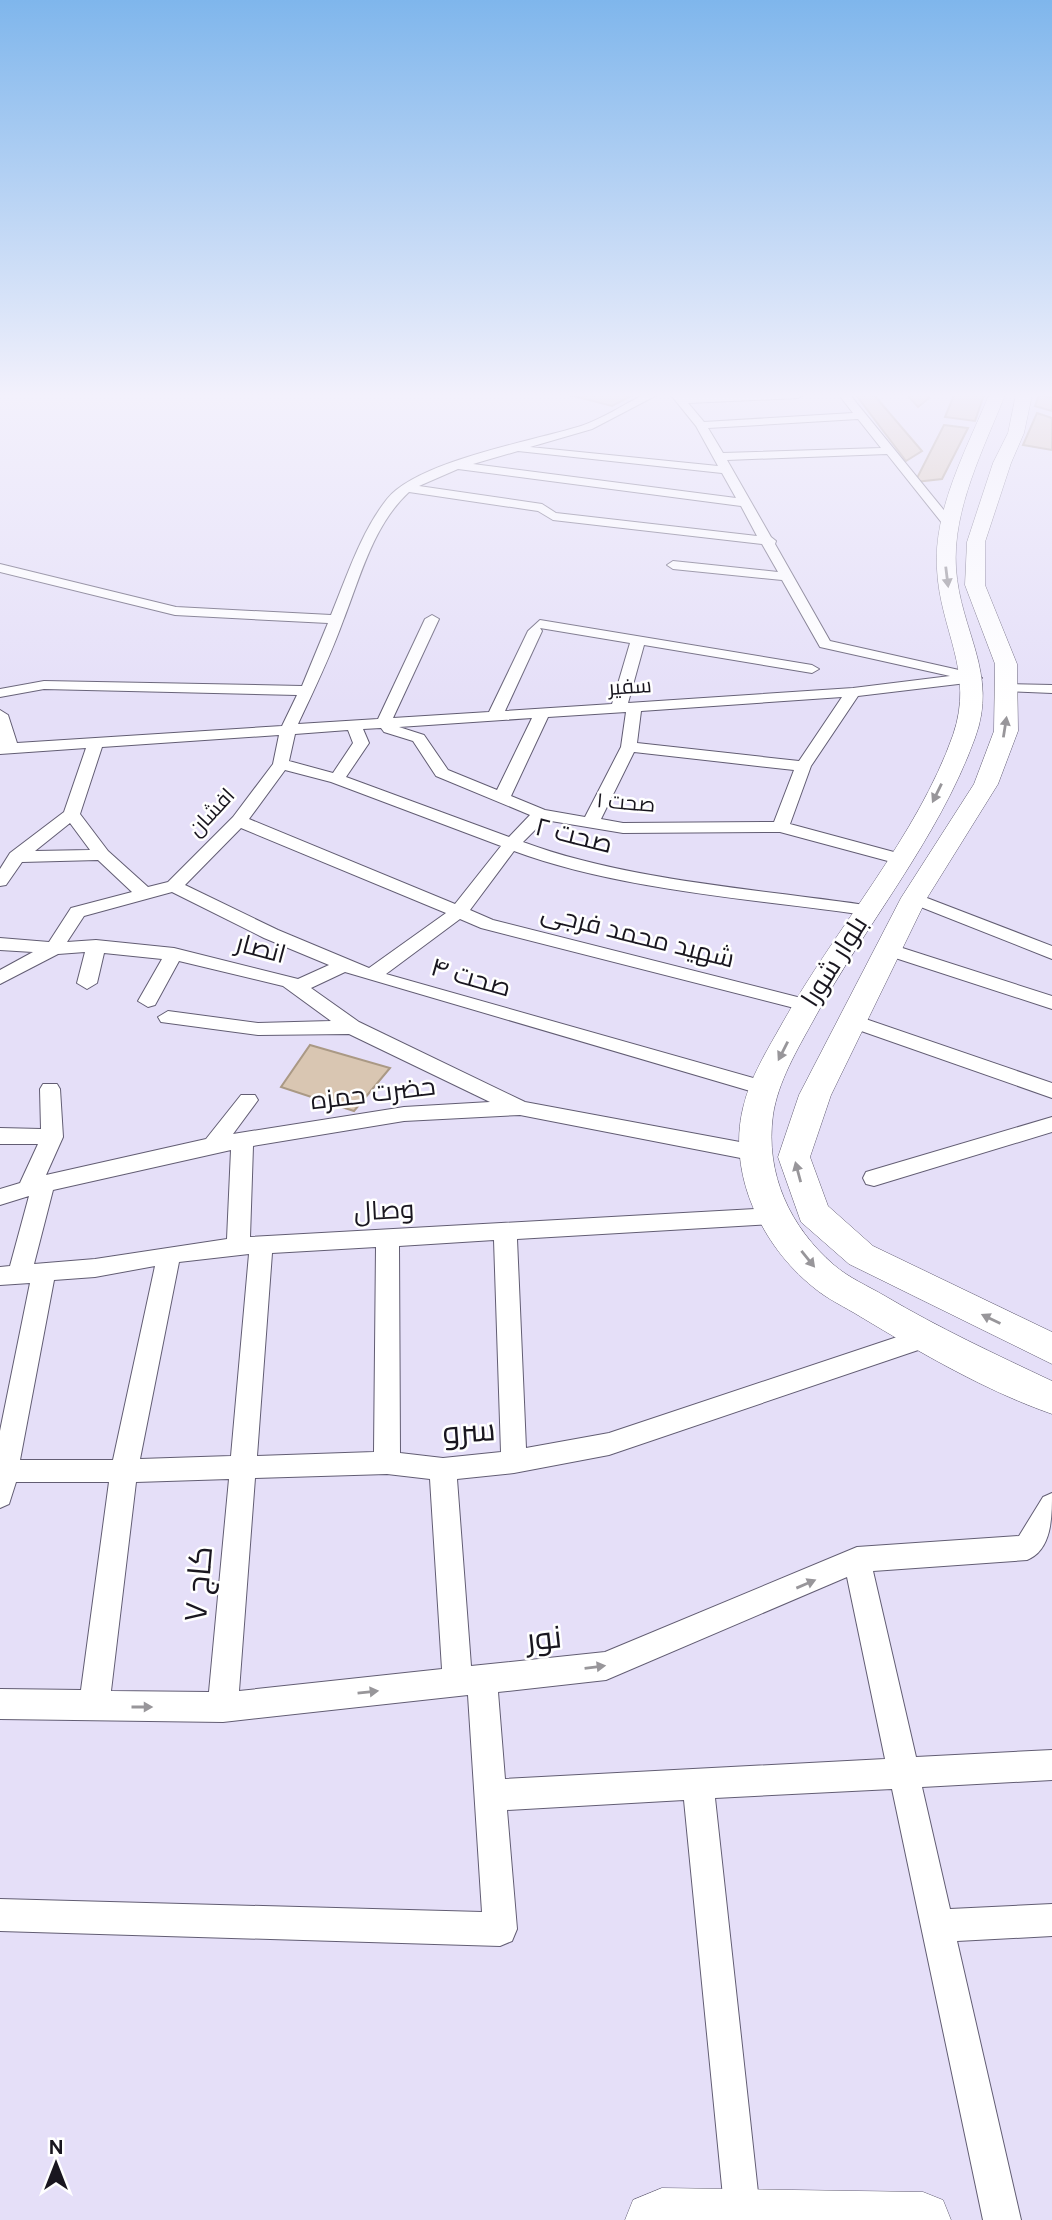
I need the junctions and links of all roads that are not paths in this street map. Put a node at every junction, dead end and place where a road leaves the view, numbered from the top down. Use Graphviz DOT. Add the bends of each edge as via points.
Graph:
graph roads {
  1 [pos="395,499"];
  2 [pos="478,499"];
  3 [pos="712,499"];
  4 [pos="744,499"];
  5 [pos="929,499"];
  6 [pos="959,499"];
  7 [pos="990,499"];
  8 [pos="747,503"];
  9 [pos="950,525"];
  10 [pos="770,541"];
  11 [pos="673,565"];
  12 [pos="0,568"];
  13 [pos="788,577"];
  14 [pos="338,619"];
  15 [pos="432,619"];
  16 [pos="638,640"];
  17 [pos="825,644"];
  18 [pos="812,669"];
  19 [pos="975,677"];
  20 [pos="1019,688"];
  21 [pos="1052,689"];
  22 [pos="308,691"];
  23 [pos="853,692"];
  24 [pos="0,693"];
  25 [pos="798,695"];
  26 [pos="627,707"];
  27 [pos="543,712"];
  28 [pos="0,715"];
  29 [pos="495,715"];
  30 [pos="379,724"];
  31 [pos="354,727"];
  32 [pos="288,729"];
  33 [pos="96,741"];
  34 [pos="629,747"];
  35 [pos="5,749"];
  36 [pos="281,764"];
  37 [pos="803,766"];
  38 [pos="337,779"];
  39 [pos="502,797"];
  40 [pos="72,814"];
  41 [pos="541,814"];
  42 [pos="239,821"];
  43 [pos="590,822"];
  44 [pos="781,827"];
  45 [pos="510,845"];
  46 [pos="102,855"];
  47 [pos="8,857"];
  48 [pos="899,859"];
  49 [pos="0,881"];
  50 [pos="174,886"];
  51 [pos="922,888"];
  52 [pos="143,892"];
  53 [pos="865,910"];
  54 [pos="459,912"];
  55 [pos="0,944"];
  56 [pos="96,946"];
  57 [pos="54,948"];
  58 [pos="890,950"];
  59 [pos="1052,953"];
  60 [pos="174,954"];
  61 [pos="345,965"];
  62 [pos="371,976"];
  63 [pos="0,977"];
  64 [pos="87,983"];
  65 [pos="296,986"];
  66 [pos="148,1001"];
  67 [pos="1052,1003"];
  68 [pos="806,1005"];
  69 [pos="168,1017"];
  70 [pos="854,1021"];
  71 [pos="352,1027"];
  72 [pos="764,1088"];
  73 [pos="50,1089"];
  74 [pos="1052,1091"];
  75 [pos="248,1100"];
  76 [pos="520,1108"];
  77 [pos="1052,1124"];
  78 [pos="0,1136"];
  79 [pos="52,1137"];
  80 [pos="242,1141"];
  81 [pos="213,1145"];
  82 [pos="756,1153"];
  83 [pos="874,1178"];
  84 [pos="36,1186"];
  85 [pos="0,1197"];
  86 [pos="773,1216"];
  87 [pos="505,1229"];
  88 [pos="388,1237"];
  89 [pos="249,1247"];
  90 [pos="169,1254"];
  91 [pos="44,1272"];
  92 [pos="9,1276"];
  93 [pos="924,1338"];
  94 [pos="1052,1349"];
  95 [pos="1052,1398"];
  96 [pos="514,1462"];
  97 [pos="387,1463"];
  98 [pos="243,1466"];
  99 [pos="443,1469"];
  100 [pos="124,1471"];
  101 [pos="2,1480"];
  102 [pos="1052,1506"];
  103 [pos="857,1560"];
  104 [pos="470,1681"];
  105 [pos="0,1704"];
  106 [pos="94,1707"];
  107 [pos="223,1707"];
  108 [pos="1052,1765"];
  109 [pos="902,1773"];
  110 [pos="698,1784"];
  111 [pos="490,1795"];
  112 [pos="0,1915"];
  113 [pos="1052,1920"];
  114 [pos="937,1926"];
  115 [pos="744,2217"];
  116 [pos="653,2220"];
  117 [pos="923,2220"];
  118 [pos="1002,2220"];
  1 -- 14 [label="street, افشان" via="362,553"];
  2 -- 10 [label="street" via="542,508 553,516"];
  3 -- 8 [label="street"];
  4 -- 8 [label="street"];
  5 -- 9 [label="street"];
  6 -- 9 [label="main road, بلوار شورا"];
  7 -- 20 [label="main road, بلوار شورا" via="976,542 975,585"];
  8 -- 10 [label="street"];
  9 -- 19 [label="main road, بلوار شورا, one-way" via="945,564 949,594"];
  10 -- 13 [label="street"];
  11 -- 13 [label="street"];
  12 -- 14 [label="street" via="175,611"];
  13 -- 17 [label="street"];
  14 -- 22 [label="street, افشان"];
  15 -- 30 [label="street"];
  16 -- 18 [label="street"];
  16 -- 26 [label="street"];
  16 -- 29 [label="street" via="538,628"];
  17 -- 18 [label="street"];
  17 -- 19 [label="street"];
  18 -- 25 [label="street"];
  19 -- 23 [label="street, سفیر"];
  19 -- 48 [label="main road, بلوار شورا, one-way" via="973,708 964,738"];
  20 -- 21 [label="street"];
  51 -- 20 [label="main road, بلوار شورا, one-way" via="986,784"];
  22 -- 24 [label="street" via="44,685"];
  22 -- 32 [label="street, افشان"];
  23 -- 25 [label="street, سفیر"];
  23 -- 37 [label="street"];
  25 -- 26 [label="street, سفیر"];
  26 -- 27 [label="street, سفیر"];
  26 -- 34 [label="street"];
  27 -- 29 [label="street, سفیر"];
  27 -- 39 [label="street"];
  28 -- 35 [label="street"];
  29 -- 30 [label="street, سفیر"];
  30 -- 31 [label="street, سفیر"];
  30 -- 39 [label="street, صحت ۱" via="419,738 442,773"];
  31 -- 32 [label="street, سفیر"];
  31 -- 38 [label="street" via="361,743"];
  32 -- 33 [label="street, سفیر"];
  32 -- 36 [label="street, افشان"];
  33 -- 35 [label="street, سفیر"];
  33 -- 40 [label="street"];
  34 -- 37 [label="street"];
  34 -- 43 [label="street"];
  36 -- 38 [label="street, صحت ۲"];
  36 -- 42 [label="street, افشان"];
  37 -- 44 [label="street"];
  38 -- 45 [label="street, صحت ۲"];
  39 -- 41 [label="street, صحت ۱"];
  40 -- 46 [label="street"];
  40 -- 47 [label="street"];
  41 -- 43 [label="street, صحت ۱"];
  41 -- 45 [label="street"];
  42 -- 50 [label="street, افشان"];
  42 -- 54 [label="street, شهید محمد فرجی"];
  43 -- 44 [label="street, صحت ۱" via="623,828"];
  44 -- 48 [label="street, صحت ۱"];
  45 -- 53 [label="street, صحت ۲" via="558,861 635,876"];
  45 -- 54 [label="street"];
  46 -- 47 [label="street"];
  46 -- 52 [label="street"];
  47 -- 49 [label="street"];
  48 -- 51 [label="main road"];
  48 -- 53 [label="main road, بلوار شورا"];
  50 -- 52 [label="street"];
  50 -- 61 [label="street, صحت ۴"];
  51 -- 58 [label="main road, بلوار شورا"];
  51 -- 59 [label="street"];
  52 -- 57 [label="street" via="77,912"];
  53 -- 68 [label="main road, بلوار شورا"];
  54 -- 62 [label="street"];
  54 -- 68 [label="street, شهید محمد فرجی" via="486,924"];
  55 -- 57 [label="street, انصار"];
  56 -- 57 [label="street, انصار"];
  56 -- 60 [label="street, انصار"];
  56 -- 64 [label="street"];
  57 -- 63 [label="street"];
  58 -- 67 [label="street"];
  58 -- 70 [label="main road, بلوار شورا"];
  60 -- 65 [label="street, انصار"];
  60 -- 66 [label="street"];
  61 -- 62 [label="street, صحت ۴"];
  61 -- 65 [label="street"];
  62 -- 72 [label="street, صحت ۴"];
  65 -- 71 [label="street, انصار"];
  68 -- 72 [label="main road, بلوار شورا, one-way"];
  69 -- 71 [label="street" via="258,1029"];
  70 -- 74 [label="street"];
  94 -- 70 [label="main road, بلوار شورا, one-way" via="861,1255 813,1213 794,1157 815,1095"];
  71 -- 76 [label="street, انصار"];
  72 -- 82 [label="main road, بلوار شورا" via="757,1116"];
  73 -- 79 [label="street"];
  75 -- 81 [label="street"];
  76 -- 80 [label="street, حضرت حمزه" via="404,1114"];
  76 -- 82 [label="street, حضرت حمزه"];
  77 -- 83 [label="street"];
  78 -- 79 [label="street"];
  79 -- 84 [label="street"];
  80 -- 81 [label="street, حضرت حمزه"];
  80 -- 89 [label="street, کاج ۷"];
  81 -- 84 [label="street, حضرت حمزه"];
  82 -- 86 [label="main road, بلوار شورا"];
  84 -- 85 [label="street, حضرت حمزه"];
  84 -- 92 [label="street"];
  86 -- 87 [label="street, وصال"];
  86 -- 93 [label="main road, بلوار شورا, one-way" via="820,1274"];
  87 -- 88 [label="street, وصال"];
  87 -- 96 [label="street"];
  88 -- 89 [label="street, وصال"];
  88 -- 97 [label="street"];
  89 -- 90 [label="street, وصال"];
  89 -- 98 [label="street, کاج ۷"];
  90 -- 91 [label="street, وصال"];
  90 -- 100 [label="street"];
  91 -- 92 [label="street, وصال"];
  91 -- 101 [label="street"];
  93 -- 95 [label="main road, بلوار شورا"];
  93 -- 96 [label="street, سرو" via="609,1444"];
  96 -- 99 [label="street, سرو"];
  97 -- 98 [label="street, سرو"];
  97 -- 99 [label="street, سرو"];
  98 -- 100 [label="street, سرو"];
  98 -- 107 [label="street, کاج ۷"];
  99 -- 104 [label="street"];
  100 -- 101 [label="street, سرو"];
  100 -- 106 [label="street"];
  102 -- 103 [label="street, نور" via="1027,1548"];
  104 -- 103 [label="street, نور, one-way" via="606,1666"];
  103 -- 109 [label="street"];
  107 -- 104 [label="street, نور, one-way"];
  104 -- 111 [label="street"];
  105 -- 106 [label="street, نور"];
  106 -- 107 [label="street, نور, one-way"];
  108 -- 109 [label="street"];
  109 -- 110 [label="street"];
  109 -- 114 [label="street"];
  110 -- 111 [label="street"];
  110 -- 115 [label="street"];
  111 -- 112 [label="street" via="500,1929"];
  113 -- 114 [label="street"];
  114 -- 118 [label="street"];
  115 -- 116 [label="main road" via="662,2216"];
  115 -- 117 [label="main road"];
}
